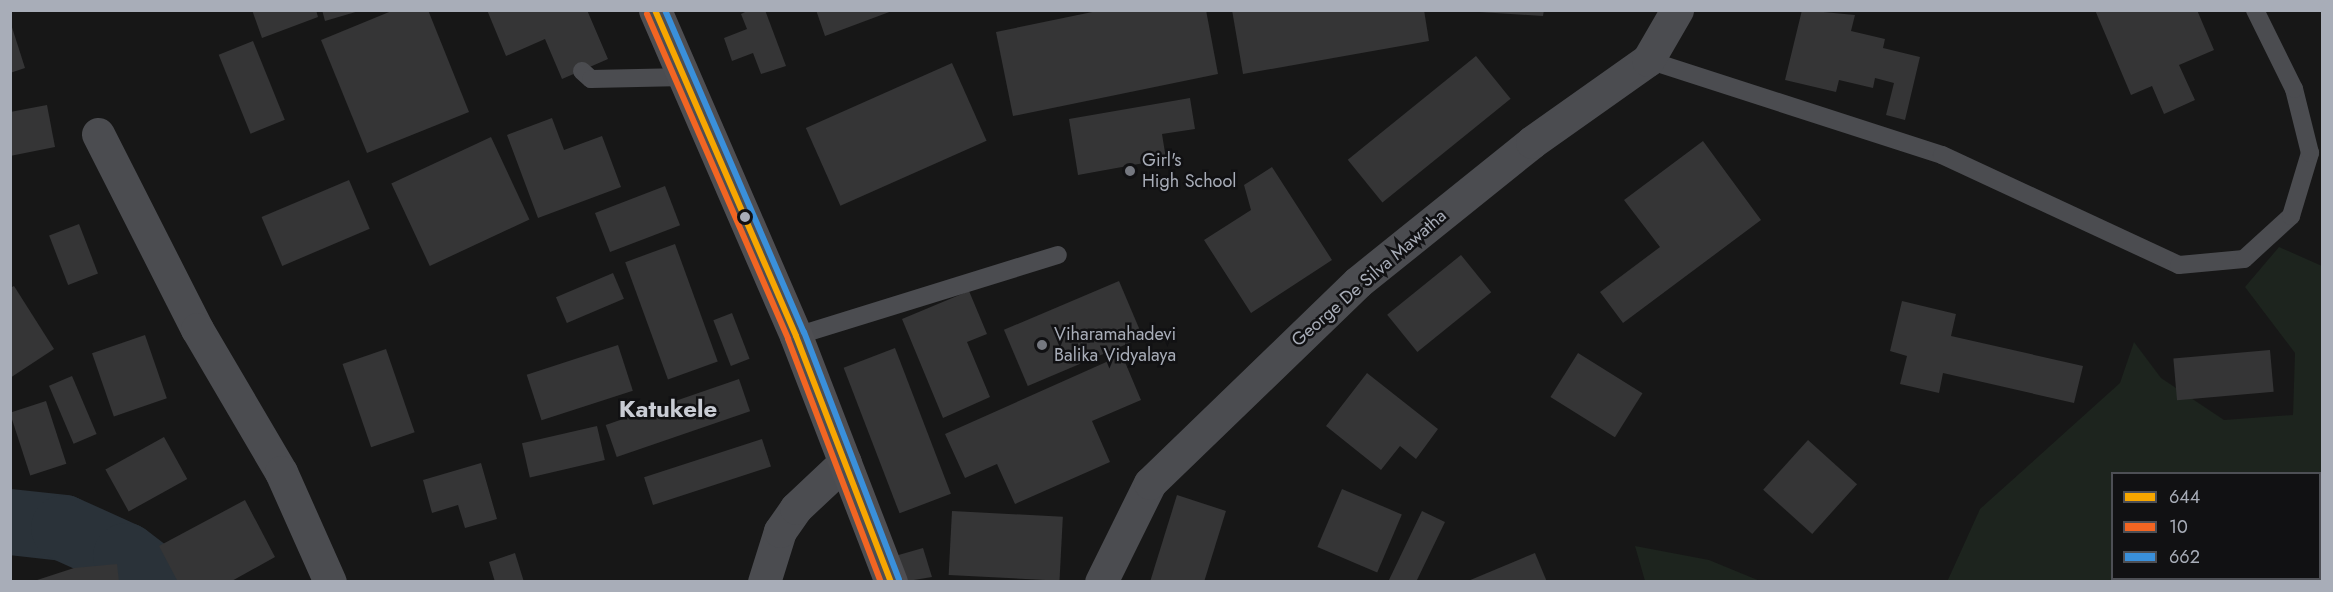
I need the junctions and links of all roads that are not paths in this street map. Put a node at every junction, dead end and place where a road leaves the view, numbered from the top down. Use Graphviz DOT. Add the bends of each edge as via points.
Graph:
graph roads {
  1 [pos="656,10"];
  2 [pos="1677,10"];
  3 [pos="2255,10"];
  4 [pos="1648,60"];
  5 [pos="582,71"];
  6 [pos="685,77"];
  7 [pos="98,134"];
  8 [pos="1058,255"];
  9 [pos="796,336"];
  10 [pos="845,462"];
  11 [pos="330,582"];
  12 [pos="764,582"];
  13 [pos="891,582"];
  14 [pos="1101,582"];
  1 -- 6 [label="highway"];
  2 -- 4 [label="street, George De Silva Mawatha"];
  3 -- 4 [label="lane" via="2294,89 2310,153 2291,216 2244,258 2180,265 1942,155"];
  4 -- 14 [label="street, George De Silva Mawatha" via="1532,142 1358,282 1274,360 1150,483"];
  5 -- 6 [label="lane" via="591,80"];
  6 -- 9 [label="highway"];
  7 -- 11 [label="street" via="197,329 281,472"];
  8 -- 9 [label="lane"];
  9 -- 10 [label="highway"];
  10 -- 12 [label="street" via="791,516"];
  10 -- 13 [label="highway"];
}
